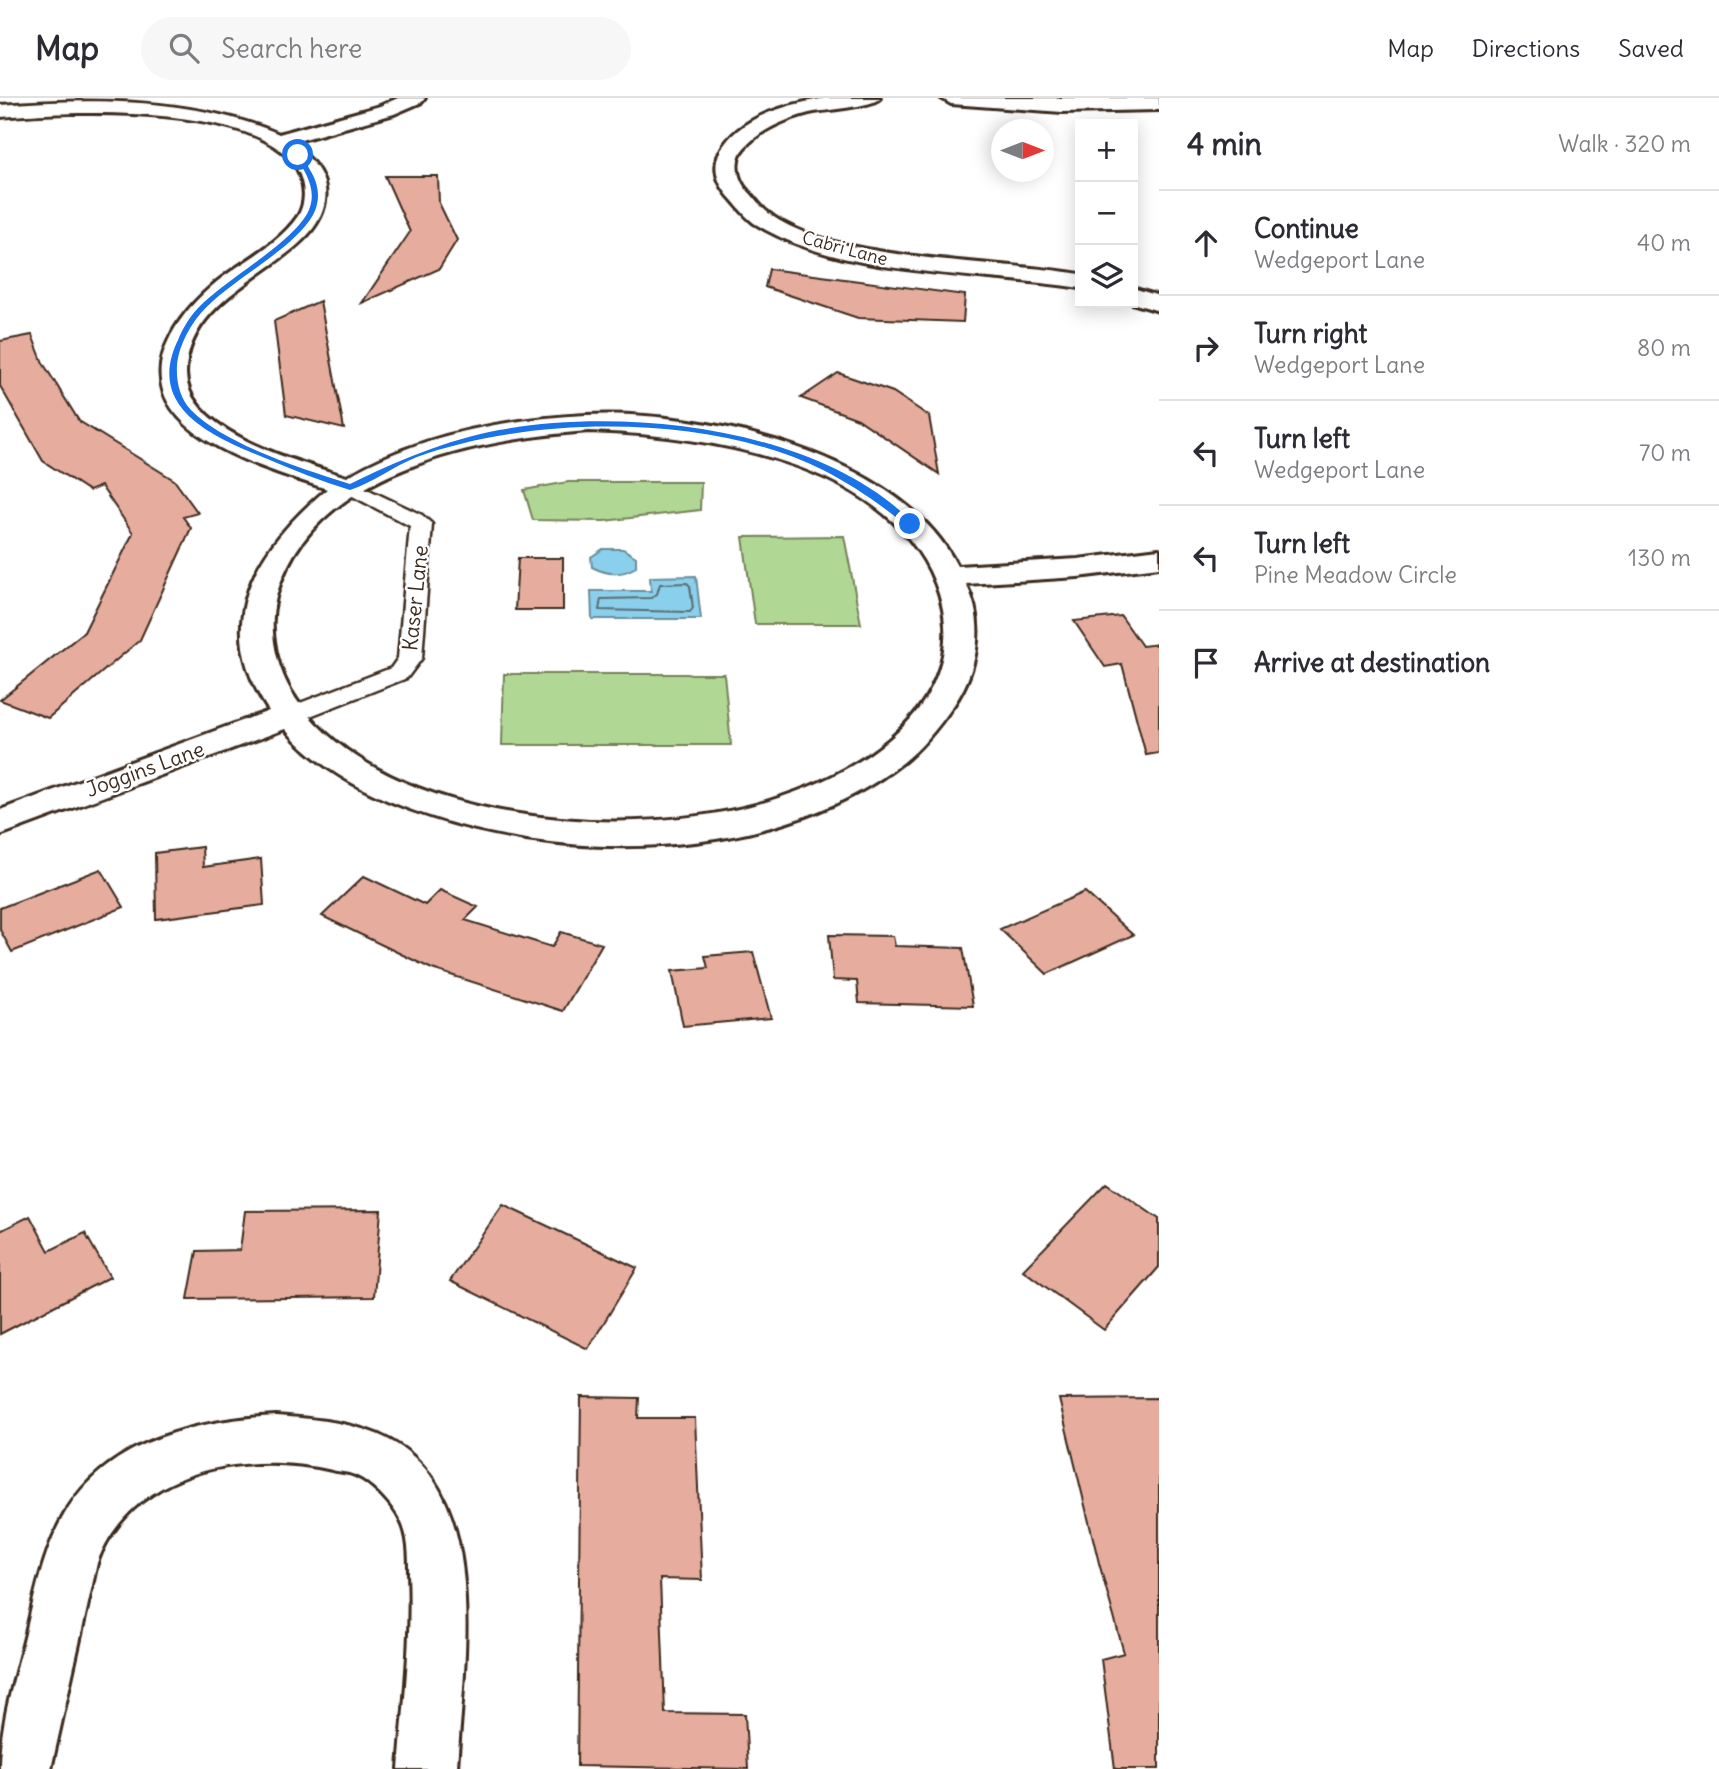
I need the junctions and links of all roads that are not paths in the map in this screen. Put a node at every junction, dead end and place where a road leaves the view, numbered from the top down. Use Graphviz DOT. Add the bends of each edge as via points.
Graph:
graph roads {
  1 [pos="415,98"];
  2 [pos="870,98"];
  3 [pos="951,98"];
  4 [pos="1159,104"];
  5 [pos="0,111"];
  6 [pos="280,140"];
  7 [pos="1075,280"];
  8 [pos="1138,297"];
  9 [pos="1159,304"];
  10 [pos="350,487"];
  11 [pos="1159,558"];
  12 [pos="949,576"];
  13 [pos="291,715"];
  14 [pos="0,823"];
  15 [pos="22,1769"];
  16 [pos="428,1769"];
  1 -- 6 [label="street"];
  2 -- 7 [label="street, Cabri Lane" via="793,112 747,134 728,157 728,178 734,189 769,221 844,251 908,263 1005,269"];
  3 -- 4 [label="street" via="1072,107"];
  5 -- 6 [label="street" via="107,104 168,109 221,119"];
  6 -- 10 [label="street" via="298,155 314,182 313,209 281,246 200,310 174,356 172,374 187,411 224,439"];
  8 -- 9 [label="street"];
  10 -- 12 [label="street" via="414,456 499,433 589,423 681,428 770,447 848,479 910,524"];
  10 -- 13 [label="street" via="298,530 270,569 261,591 257,612 261,658 268,681"];
  10 -- 13 [label="lane, Kaser Lane" via="421,524 410,658 400,673"];
  11 -- 12 [label="street"];
  12 -- 13 [label="street" via="961,615 960,651 949,687 926,722 891,755 845,784 791,807 728,824 659,834 601,835 486,821 423,803 369,779 324,749"];
  13 -- 14 [label="street, Joggins Lane"];
  15 -- 16 [label="street" via="69,1568 88,1523 116,1489 157,1465 234,1440 273,1438 312,1440 374,1458 423,1508 434,1546 438,1595"];
}
